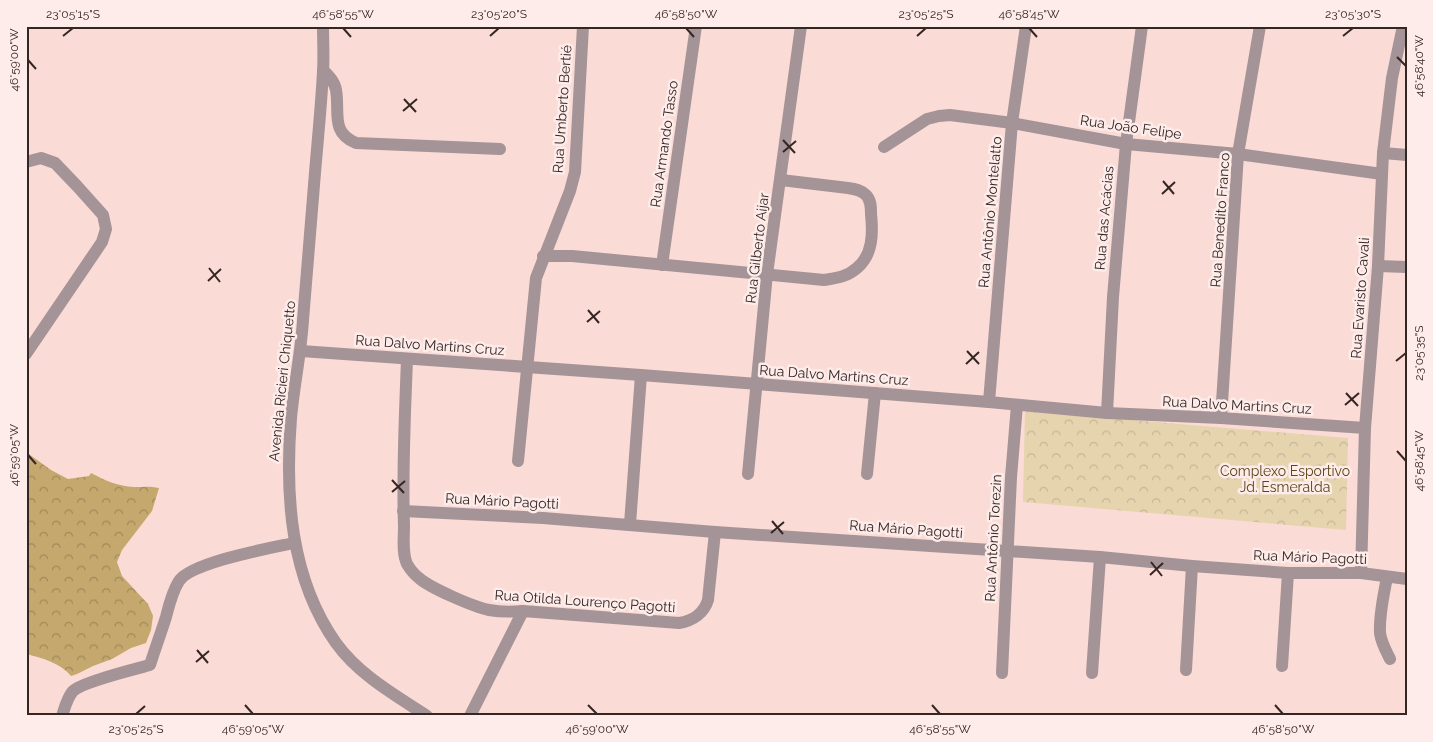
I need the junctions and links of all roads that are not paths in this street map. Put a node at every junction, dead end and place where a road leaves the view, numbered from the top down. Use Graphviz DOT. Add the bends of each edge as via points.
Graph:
graph roads {
  1 [pos="323,26"];
  2 [pos="583,26"];
  3 [pos="696,26"];
  4 [pos="801,26"];
  5 [pos="1026,26"];
  6 [pos="1142,26"];
  7 [pos="1260,26"];
  8 [pos="1403,26"];
  9 [pos="324,70"];
  10 [pos="1012,123"];
  11 [pos="1126,144"];
  12 [pos="884,147"];
  13 [pos="500,149"];
  14 [pos="1383,153"];
  15 [pos="1238,154"];
  16 [pos="1407,155"];
  17 [pos="29,161"];
  18 [pos="1382,174"];
  19 [pos="781,180"];
  20 [pos="544,256"];
  21 [pos="662,265"];
  22 [pos="1378,266"];
  23 [pos="1407,267"];
  24 [pos="767,274"];
  25 [pos="301,351"];
  26 [pos="26,354"];
  27 [pos="407,359"];
  28 [pos="526,367"];
  29 [pos="641,375"];
  30 [pos="757,384"];
  31 [pos="875,393"];
  32 [pos="988,402"];
  33 [pos="1017,405"];
  34 [pos="1107,413"];
  35 [pos="1221,418"];
  36 [pos="1365,428"];
  37 [pos="518,460"];
  38 [pos="748,474"];
  39 [pos="867,474"];
  40 [pos="403,511"];
  41 [pos="630,524"];
  42 [pos="715,532"];
  43 [pos="294,543"];
  44 [pos="1008,551"];
  45 [pos="1100,557"];
  46 [pos="1192,566"];
  47 [pos="1288,573"];
  48 [pos="1361,573"];
  49 [pos="1387,576"];
  50 [pos="1407,579"];
  51 [pos="523,611"];
  52 [pos="1390,659"];
  53 [pos="1282,666"];
  54 [pos="1186,670"];
  55 [pos="1002,673"];
  56 [pos="1092,673"];
  57 [pos="62,716"];
  58 [pos="427,716"];
  59 [pos="470,716"];
  1 -- 9 [label="street, Avenida Ricieri Chiquetto"];
  2 -- 20 [label="street, Rua Umberto Bertié" via="575,172"];
  3 -- 21 [label="street, Rua Armando Tasso"];
  4 -- 19 [label="street, Rua Gilberto Aijar"];
  5 -- 10 [label="street, Rua Antônio Montelatto"];
  6 -- 11 [label="street, Rua das Acácias"];
  7 -- 15 [label="street, Rua Benedito Franco"];
  8 -- 14 [label="street, Rua Evaristo Cavali" via="1392,78"];
  9 -- 13 [label="street" via="336,89 337,124 348,140 356,143"];
  9 -- 25 [label="street, Avenida Ricieri Chiquetto"];
  10 -- 11 [label="street, Rua João Felipe"];
  10 -- 12 [label="street, Rua João Felipe" via="939,116 927,119"];
  10 -- 32 [label="street, Rua Antônio Montelatto"];
  11 -- 15 [label="street, Rua João Felipe"];
  11 -- 34 [label="street, Rua das Acácias"];
  14 -- 16 [label="street"];
  14 -- 18 [label="street, Rua Evaristo Cavali"];
  15 -- 18 [label="street, Rua João Felipe"];
  15 -- 35 [label="street, Rua Benedito Franco"];
  17 -- 26 [label="street" via="41,158 55,163 95,204 103,215 106,229 99,247"];
  18 -- 22 [label="street, Rua Evaristo Cavali"];
  19 -- 24 [label="street, Rua Gilberto Aijar"];
  19 -- 24 [label="street" via="858,189 870,201 871,244 866,258 843,277 824,280"];
  20 -- 21 [label="street"];
  20 -- 28 [label="street, Rua Umberto Bertié" via="536,278"];
  21 -- 24 [label="street"];
  22 -- 23 [label="street"];
  22 -- 36 [label="street, Rua Evaristo Cavali"];
  24 -- 30 [label="street, Rua Gilberto Aijar"];
  25 -- 27 [label="street, Rua Dalvo Martins Cruz"];
  25 -- 43 [label="street, Avenida Ricieri Chiquetto" via="291,417 288,471"];
  27 -- 28 [label="street, Rua Dalvo Martins Cruz"];
  27 -- 40 [label="street"];
  28 -- 29 [label="street, Rua Dalvo Martins Cruz"];
  28 -- 37 [label="street, Rua Umberto Bertié"];
  29 -- 30 [label="street, Rua Dalvo Martins Cruz"];
  29 -- 41 [label="street"];
  30 -- 31 [label="street, Rua Dalvo Martins Cruz"];
  30 -- 38 [label="street, Rua Gilberto Aijar"];
  31 -- 32 [label="street, Rua Dalvo Martins Cruz"];
  31 -- 39 [label="street"];
  32 -- 33 [label="street, Rua Dalvo Martins Cruz"];
  33 -- 34 [label="street, Rua Dalvo Martins Cruz"];
  33 -- 44 [label="street, Rua Antônio Torezin"];
  34 -- 35 [label="street, Rua Dalvo Martins Cruz"];
  35 -- 36 [label="street, Rua Dalvo Martins Cruz"];
  36 -- 48 [label="street, Rua Evaristo Cavali"];
  40 -- 41 [label="street, Rua Mário Pagotti"];
  40 -- 51 [label="street, Rua Otilda Lourenço Pagotti" via="404,551 410,568 419,578 454,597 486,609"];
  41 -- 42 [label="street, Rua Mário Pagotti"];
  42 -- 44 [label="street, Rua Mário Pagotti"];
  42 -- 51 [label="street, Rua Otilda Lourenço Pagotti" via="706,607 687,622"];
  43 -- 57 [label="street" via="244,553 186,574 179,580 150,665 74,690 65,703"];
  43 -- 58 [label="street, Avenida Ricieri Chiquetto" via="308,587 323,622 337,644 369,677"];
  44 -- 45 [label="street, Rua Mário Pagotti"];
  44 -- 55 [label="street, Rua Antônio Torezin"];
  45 -- 46 [label="street, Rua Mário Pagotti"];
  45 -- 56 [label="street"];
  46 -- 47 [label="street, Rua Mário Pagotti"];
  46 -- 54 [label="street"];
  47 -- 48 [label="street, Rua Mário Pagotti"];
  47 -- 53 [label="street"];
  48 -- 49 [label="street, Rua Mário Pagotti"];
  49 -- 50 [label="street, Rua Mário Pagotti"];
  49 -- 52 [label="street" via="1380,633"];
  51 -- 59 [label="street"];
}
